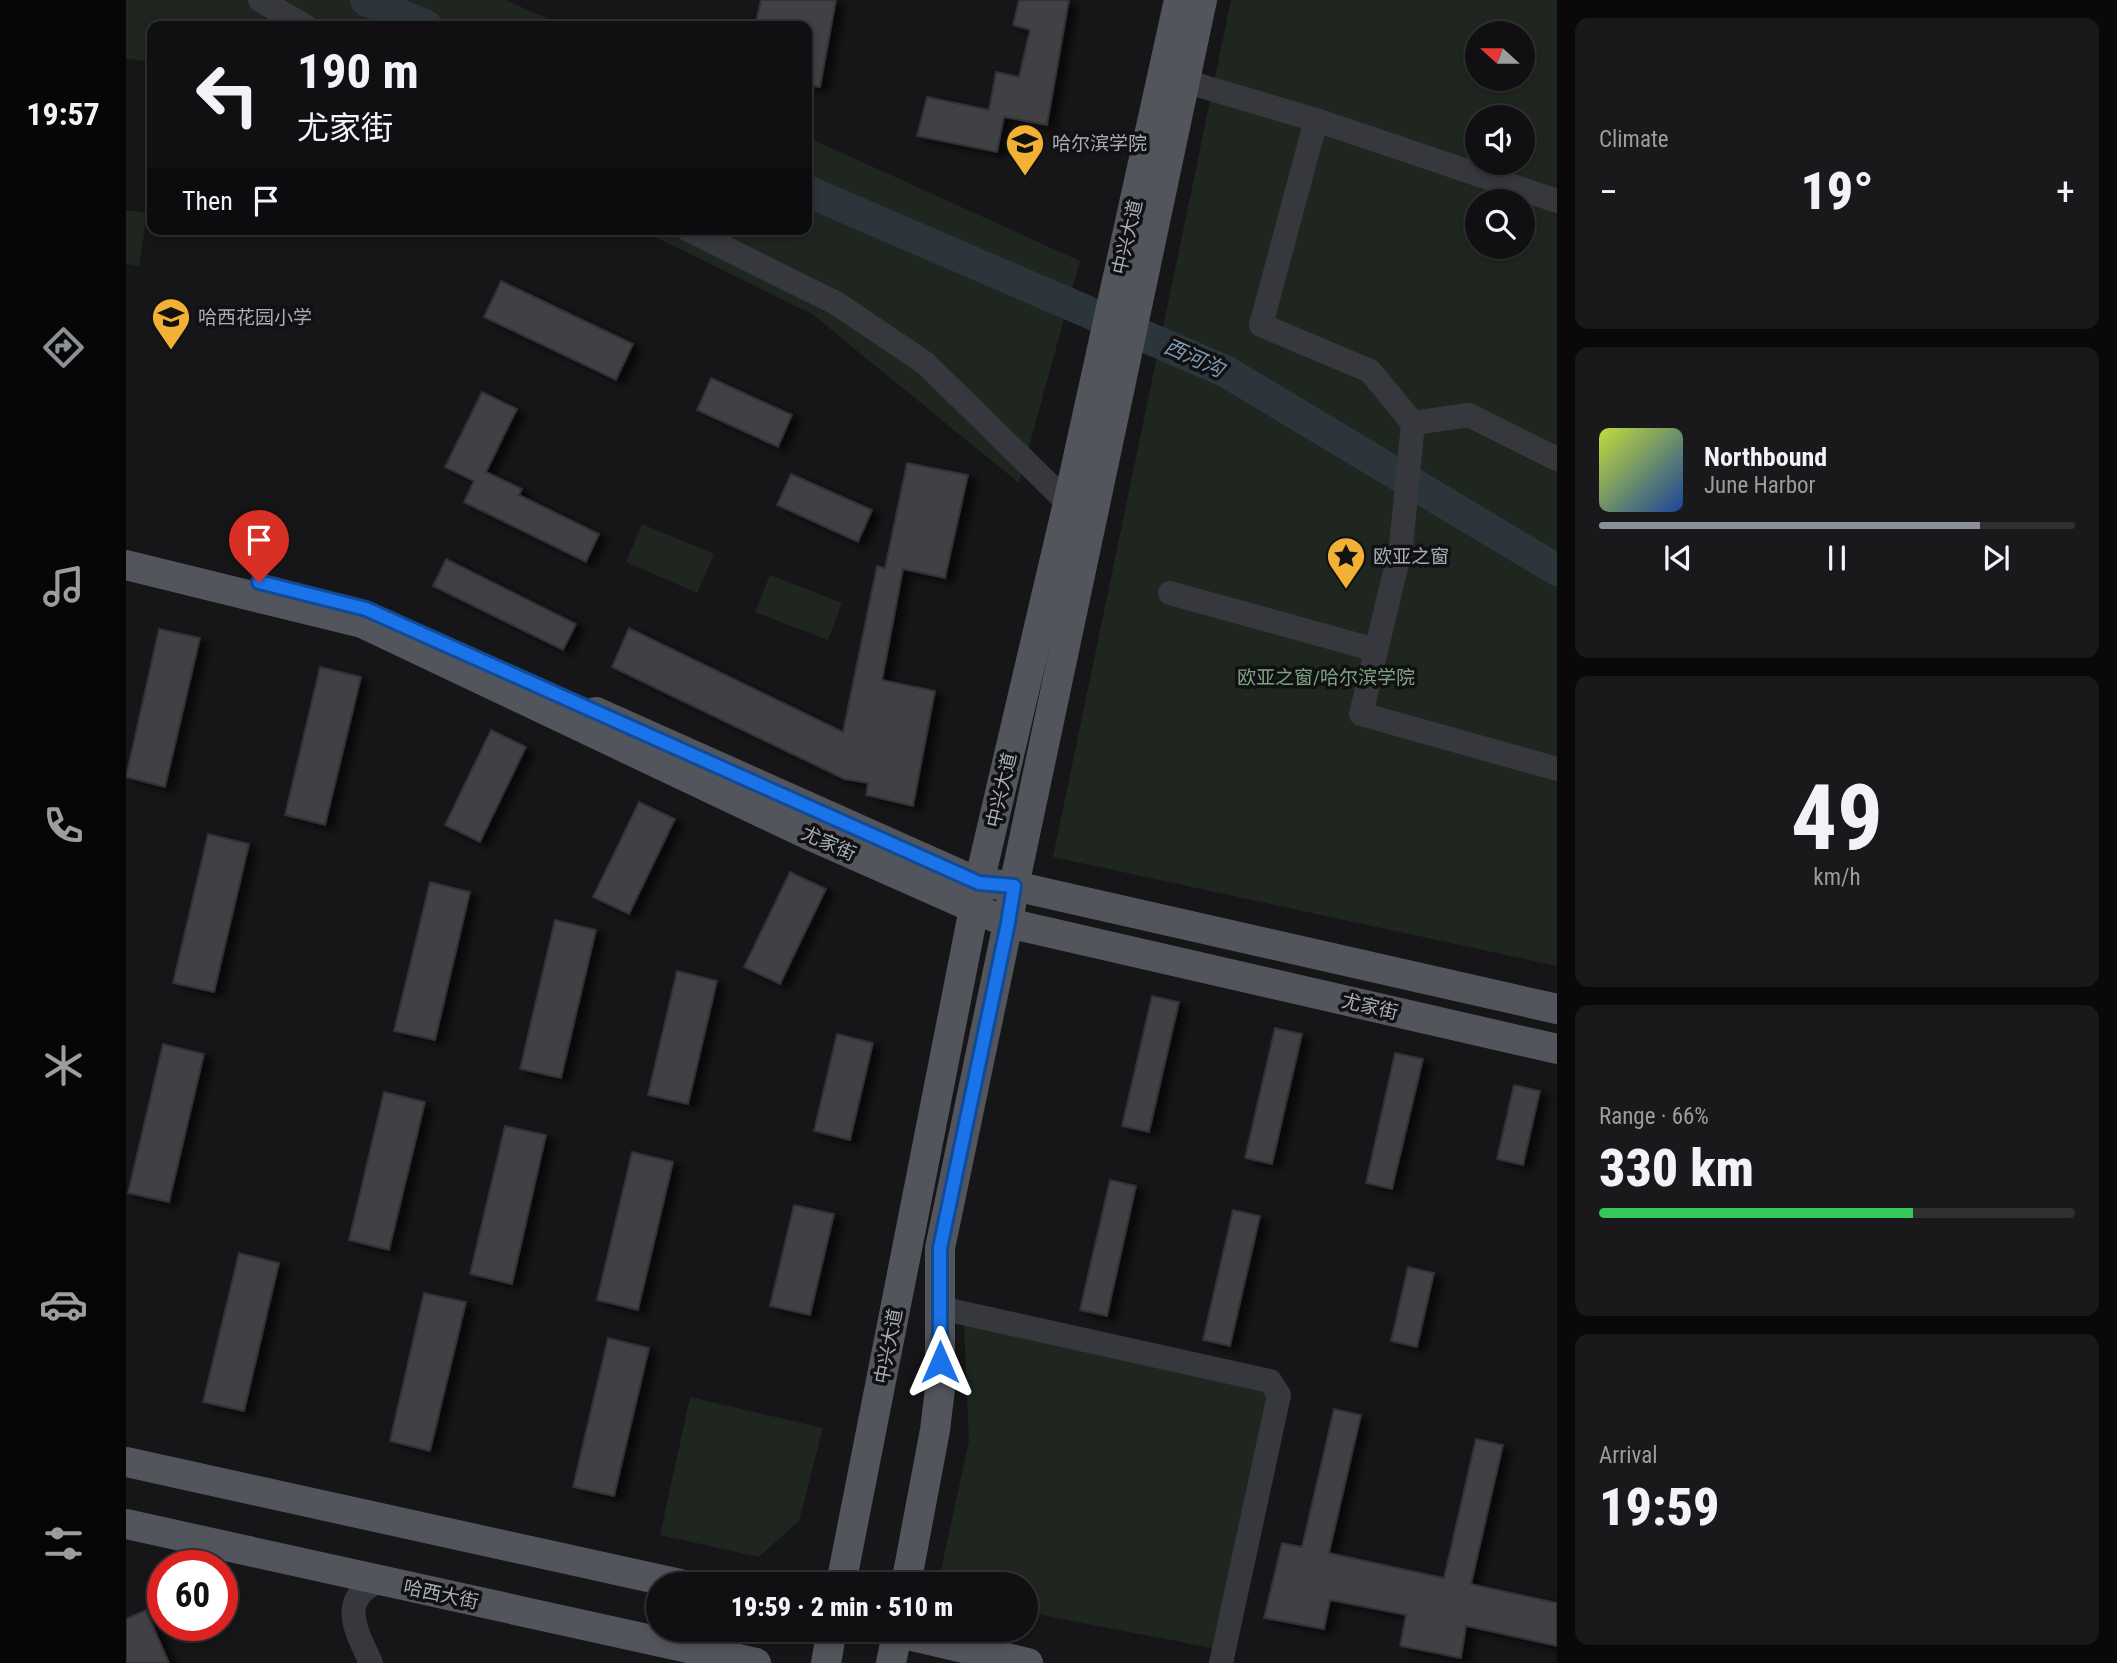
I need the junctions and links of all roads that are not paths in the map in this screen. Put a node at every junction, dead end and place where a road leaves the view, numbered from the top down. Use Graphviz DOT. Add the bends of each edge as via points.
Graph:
graph roads {
  1 [pos="260,0"];
  2 [pos="1179,0"];
  3 [pos="1202,0"];
  4 [pos="296,21"];
  5 [pos="1184,81"];
  6 [pos="1316,120"];
  7 [pos="1557,201"];
  8 [pos="1146,210"];
  9 [pos="699,235"];
  10 [pos="1110,369"];
  11 [pos="1413,423"];
  12 [pos="1557,459"];
  13 [pos="1068,503"];
  14 [pos="126,550"];
  15 [pos="126,565"];
  16 [pos="1170,593"];
  17 [pos="1376,650"];
  18 [pos="1557,769"];
  19 [pos="1014,886"];
  20 [pos="977,895"];
  21 [pos="1008,923"];
  22 [pos="1557,1009"];
  23 [pos="1557,1049"];
  24 [pos="940,1308"];
  25 [pos="126,1462"];
  26 [pos="126,1524"];
  27 [pos="843,1572"];
  28 [pos="908,1572"];
  29 [pos="646,1577"];
  30 [pos="382,1580"];
  31 [pos="830,1642"];
  32 [pos="892,1642"];
  33 [pos="942,1642"];
  34 [pos="371,1663"];
  35 [pos="756,1663"];
  36 [pos="827,1663"];
  37 [pos="891,1663"];
  38 [pos="1028,1663"];
  39 [pos="1221,1663"];
  1 -- 4 [label="lane"];
  2 -- 8 [label="main road, 中兴大道"];
  3 -- 5 [label="main road, 中兴大道"];
  5 -- 6 [label="lane"];
  5 -- 8 [label="main road, 中兴大道"];
  6 -- 7 [label="lane"];
  6 -- 11 [label="lane" via="1261,325 1370,371"];
  8 -- 10 [label="main road, 中兴大道"];
  9 -- 13 [label="lane" via="836,303 925,363"];
  10 -- 13 [label="main road, 中兴大道"];
  10 -- 19 [label="main road, 中兴大道"];
  11 -- 12 [label="lane" via="1469,415"];
  11 -- 17 [label="lane" via="1401,547"];
  13 -- 20 [label="main road, 中兴大道"];
  14 -- 20 [label="main road, 尤家街" via="366,609"];
  15 -- 20 [label="main road, 尤家街" via="362,623 795,828"];
  16 -- 17 [label="lane"];
  17 -- 18 [label="lane" via="1362,714"];
  19 -- 20 [label="main road, 尤家街"];
  19 -- 21 [label="main road, 中兴大道"];
  19 -- 22 [label="main road, 尤家街"];
  20 -- 21 [label="main road, 尤家街"];
  20 -- 27 [label="main road, 中兴大道"];
  21 -- 23 [label="main road, 尤家街"];
  21 -- 24 [label="main road, 中兴大道" via="940,1248"];
  24 -- 28 [label="main road, 中兴大道" via="938,1403"];
  24 -- 39 [label="lane" via="1270,1381 1279,1395"];
  25 -- 29 [label="main road"];
  26 -- 30 [label="main road, 哈西大街"];
  30 -- 34 [label="lane" via="362,1590 353,1619"];
  30 -- 35 [label="main road, 哈西大街"];
  31 -- 36 [label="main road"];
  32 -- 37 [label="main road"];
  33 -- 38 [label="main road"];
}
